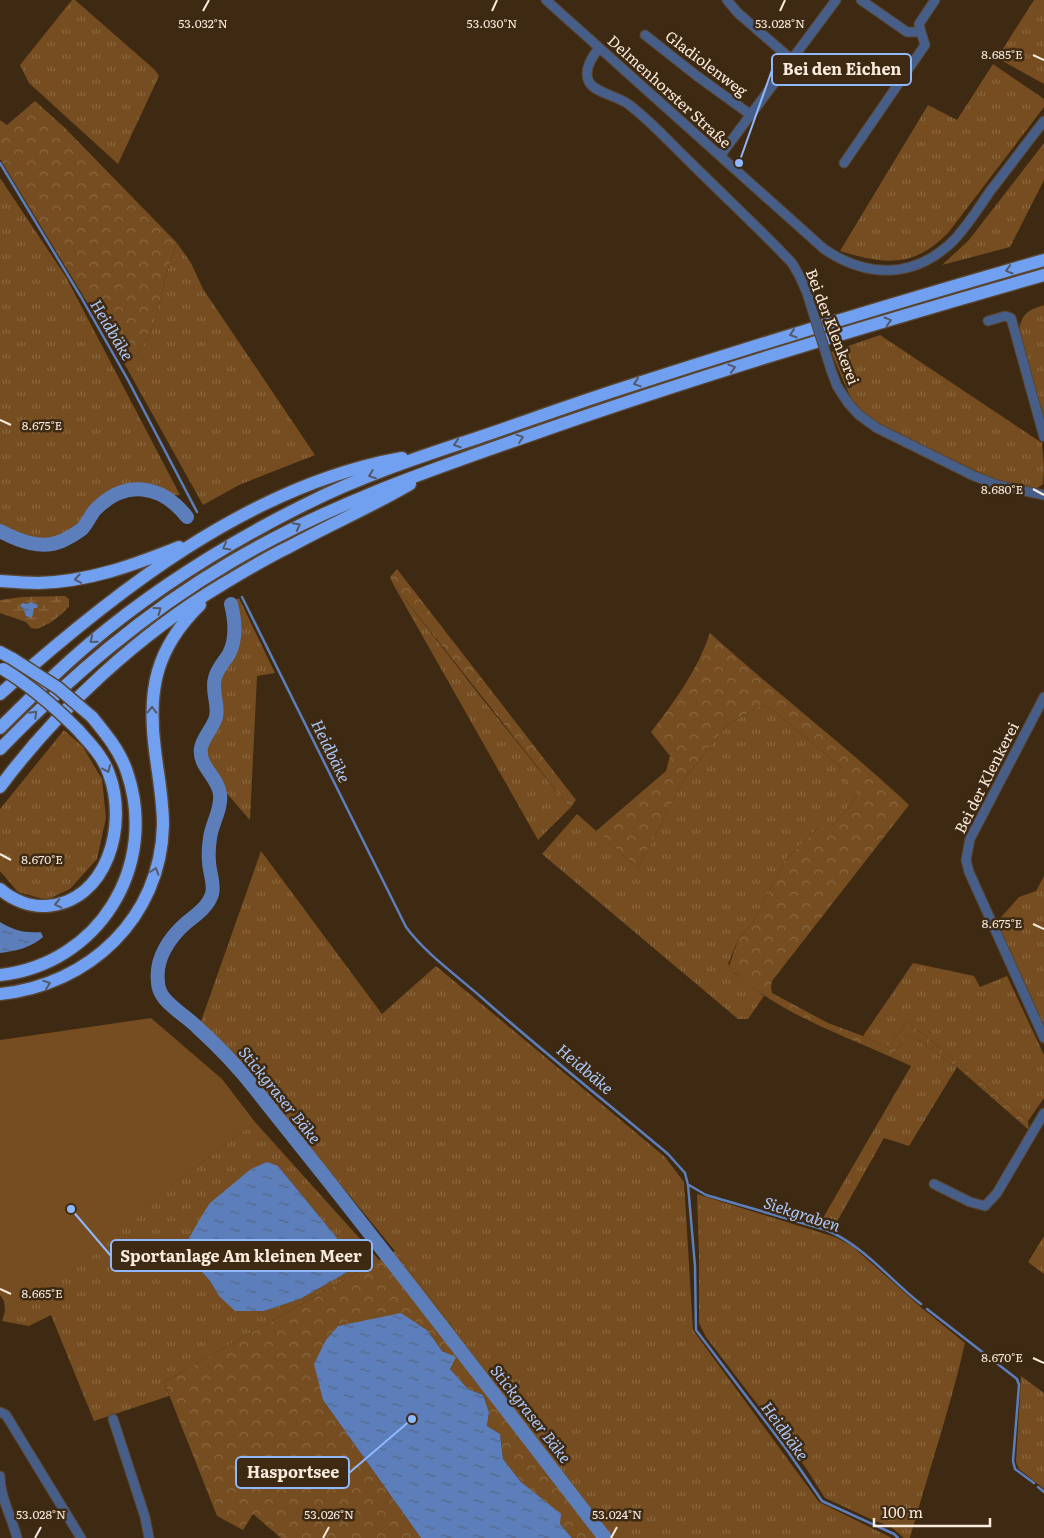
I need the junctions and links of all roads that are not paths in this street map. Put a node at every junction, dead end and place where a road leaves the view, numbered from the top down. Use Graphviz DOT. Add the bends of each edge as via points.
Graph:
graph roads {
  1 [pos="546,0"];
  2 [pos="727,0"];
  3 [pos="836,0"];
  4 [pos="861,0"];
  5 [pos="935,0"];
  6 [pos="921,32"];
  7 [pos="645,35"];
  8 [pos="600,48"];
  9 [pos="792,60"];
  10 [pos="751,115"];
  11 [pos="1044,120"];
  12 [pos="720,156"];
  13 [pos="844,163"];
  14 [pos="1044,260"];
  15 [pos="1044,275"];
  16 [pos="988,321"];
  17 [pos="1044,437"];
  18 [pos="434,452"];
  19 [pos="445,464"];
  20 [pos="1044,496"];
  21 [pos="204,536"];
  22 [pos="0,581"];
  23 [pos="221,585"];
  24 [pos="0,652"];
  25 [pos="2,668"];
  26 [pos="0,694"];
  27 [pos="1044,697"];
  28 [pos="0,728"];
  29 [pos="0,749"];
  30 [pos="0,787"];
  31 [pos="0,889"];
  32 [pos="0,975"];
  33 [pos="0,994"];
  34 [pos="1044,1038"];
  35 [pos="1044,1113"];
  36 [pos="934,1184"];
  37 [pos="0,1412"];
  38 [pos="113,1420"];
  39 [pos="0,1476"];
  40 [pos="17,1538"];
  41 [pos="81,1538"];
  42 [pos="149,1538"];
  1 -- 8 [label="street, Delmenhorster Straße"];
  2 -- 9 [label="street"];
  3 -- 9 [label="street"];
  4 -- 6 [label="street" via="907,32"];
  5 -- 6 [label="street" via="919,24"];
  6 -- 13 [label="street" via="925,45"];
  7 -- 10 [label="street, Gladiolenweg"];
  8 -- 12 [label="street, Delmenhorster Straße"];
  8 -- 20 [label="street, Bei der Klenkerei, bridge" via="588,68 590,84 619,98 653,126 792,263 807,293 837,386 860,416 974,476"];
  9 -- 10 [label="street"];
  10 -- 12 [label="street"];
  11 -- 12 [label="street, Delmenhorster Straße" via="954,240 929,259 895,269 869,269 836,257"];
  14 -- 18 [label="highway, one-way" via="809,328"];
  19 -- 15 [label="highway, one-way" via="686,382"];
  16 -- 17 [label="street" via="1004,316 1011,318"];
  18 -- 21 [label="highway" via="339,472 268,502"];
  18 -- 28 [label="highway, one-way" via="305,504 184,574 115,622"];
  19 -- 23 [label="highway"];
  29 -- 19 [label="highway, one-way" via="76,674 193,586 278,535 352,500"];
  21 -- 22 [label="highway, one-way" via="108,573 38,583"];
  21 -- 26 [label="highway" via="104,607"];
  23 -- 30 [label="highway" via="172,617 90,687 50,727"];
  33 -- 23 [label="highway, one-way" via="43,986 79,970 116,939 143,902 158,864 163,827 152,722 157,671 182,624"];
  24 -- 32 [label="highway, bridge" via="58,688 92,717 117,751 126,771 136,812 134,854 108,913 82,940 48,962"];
  25 -- 31 [label="highway, one-way, bridge" via="50,703 100,755 110,774 116,823 111,851 102,872 88,889 72,900 38,906 19,901"];
  27 -- 34 [label="street, Bei der Klenkerei" via="970,839 966,860"];
  35 -- 36 [label="street" via="997,1193 985,1206"];
  37 -- 41 [label="street" via="6,1415"];
  38 -- 42 [label="street"];
  39 -- 40 [label="street" via="3,1497"];
}
